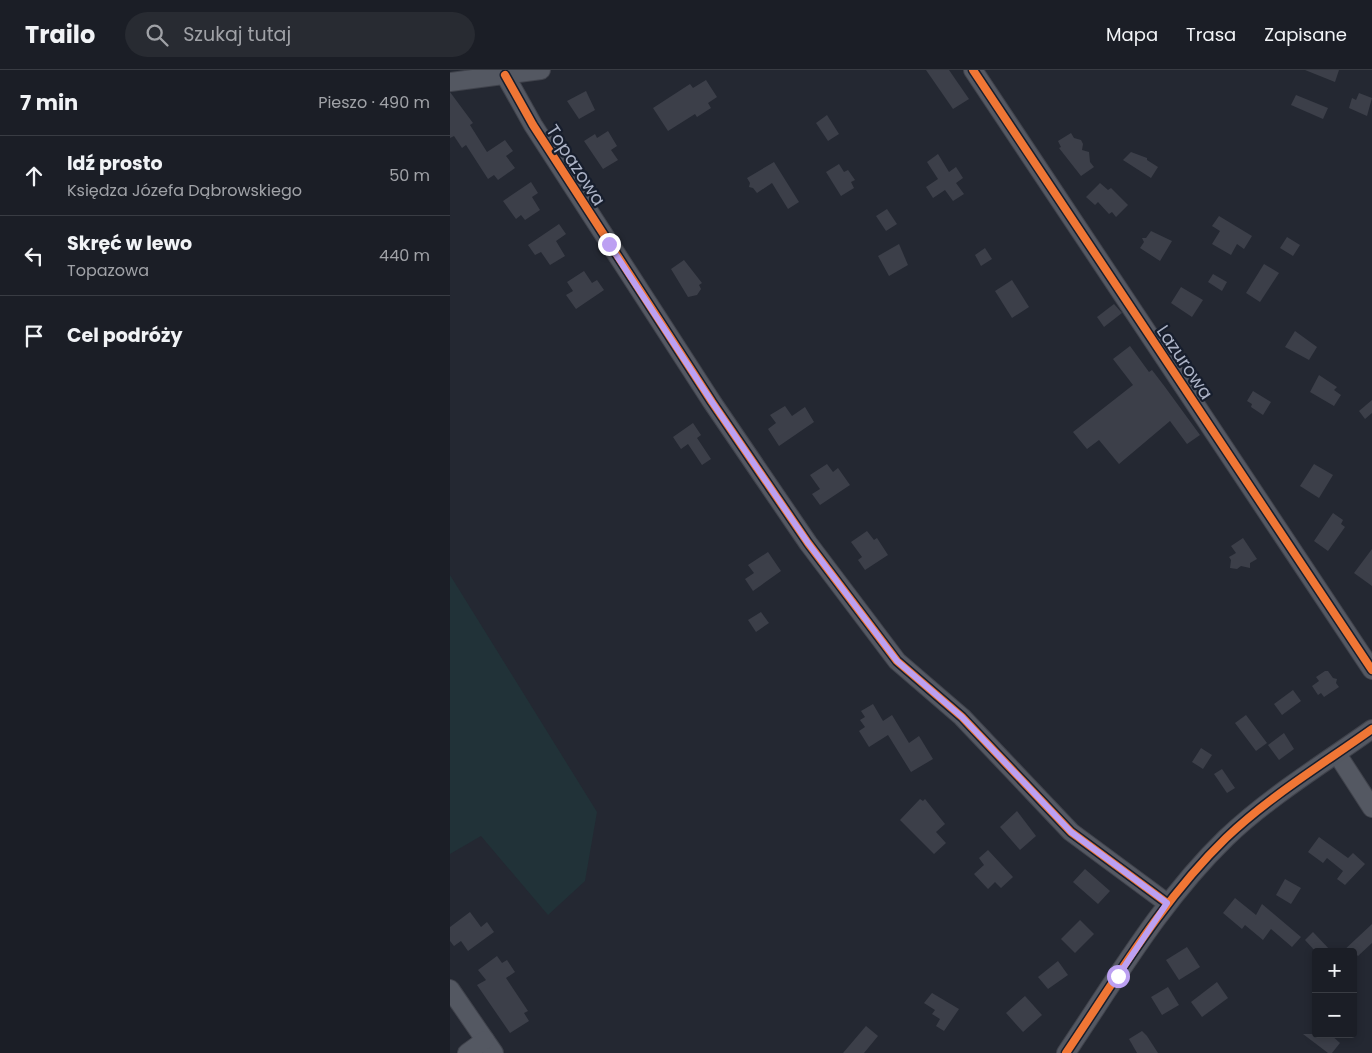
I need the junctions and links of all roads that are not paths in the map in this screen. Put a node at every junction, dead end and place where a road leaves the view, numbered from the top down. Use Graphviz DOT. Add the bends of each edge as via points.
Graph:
graph roads {
  1 [pos="541,70"];
  2 [pos="974,70"];
  3 [pos="476,75"];
  4 [pos="506,75"];
  5 [pos="450,82"];
  6 [pos="1372,670"];
  7 [pos="1372,729"];
  8 [pos="1337,754"];
  9 [pos="1372,808"];
  10 [pos="1167,903"];
  11 [pos="450,989"];
  12 [pos="489,1046"];
  13 [pos="467,1053"];
  14 [pos="1066,1053"];
  1 -- 4 [label="street"];
  2 -- 6 [label="street, Lazurowa"];
  3 -- 4 [label="street"];
  3 -- 5 [label="street"];
  4 -- 10 [label="street, Topazowa" via="533,125 712,402 808,543 897,661 962,717 1071,832"];
  7 -- 8 [label="street"];
  8 -- 9 [label="street"];
  8 -- 10 [label="street" via="1246,820"];
  10 -- 14 [label="street"];
  11 -- 12 [label="street"];
  12 -- 13 [label="street"];
}
